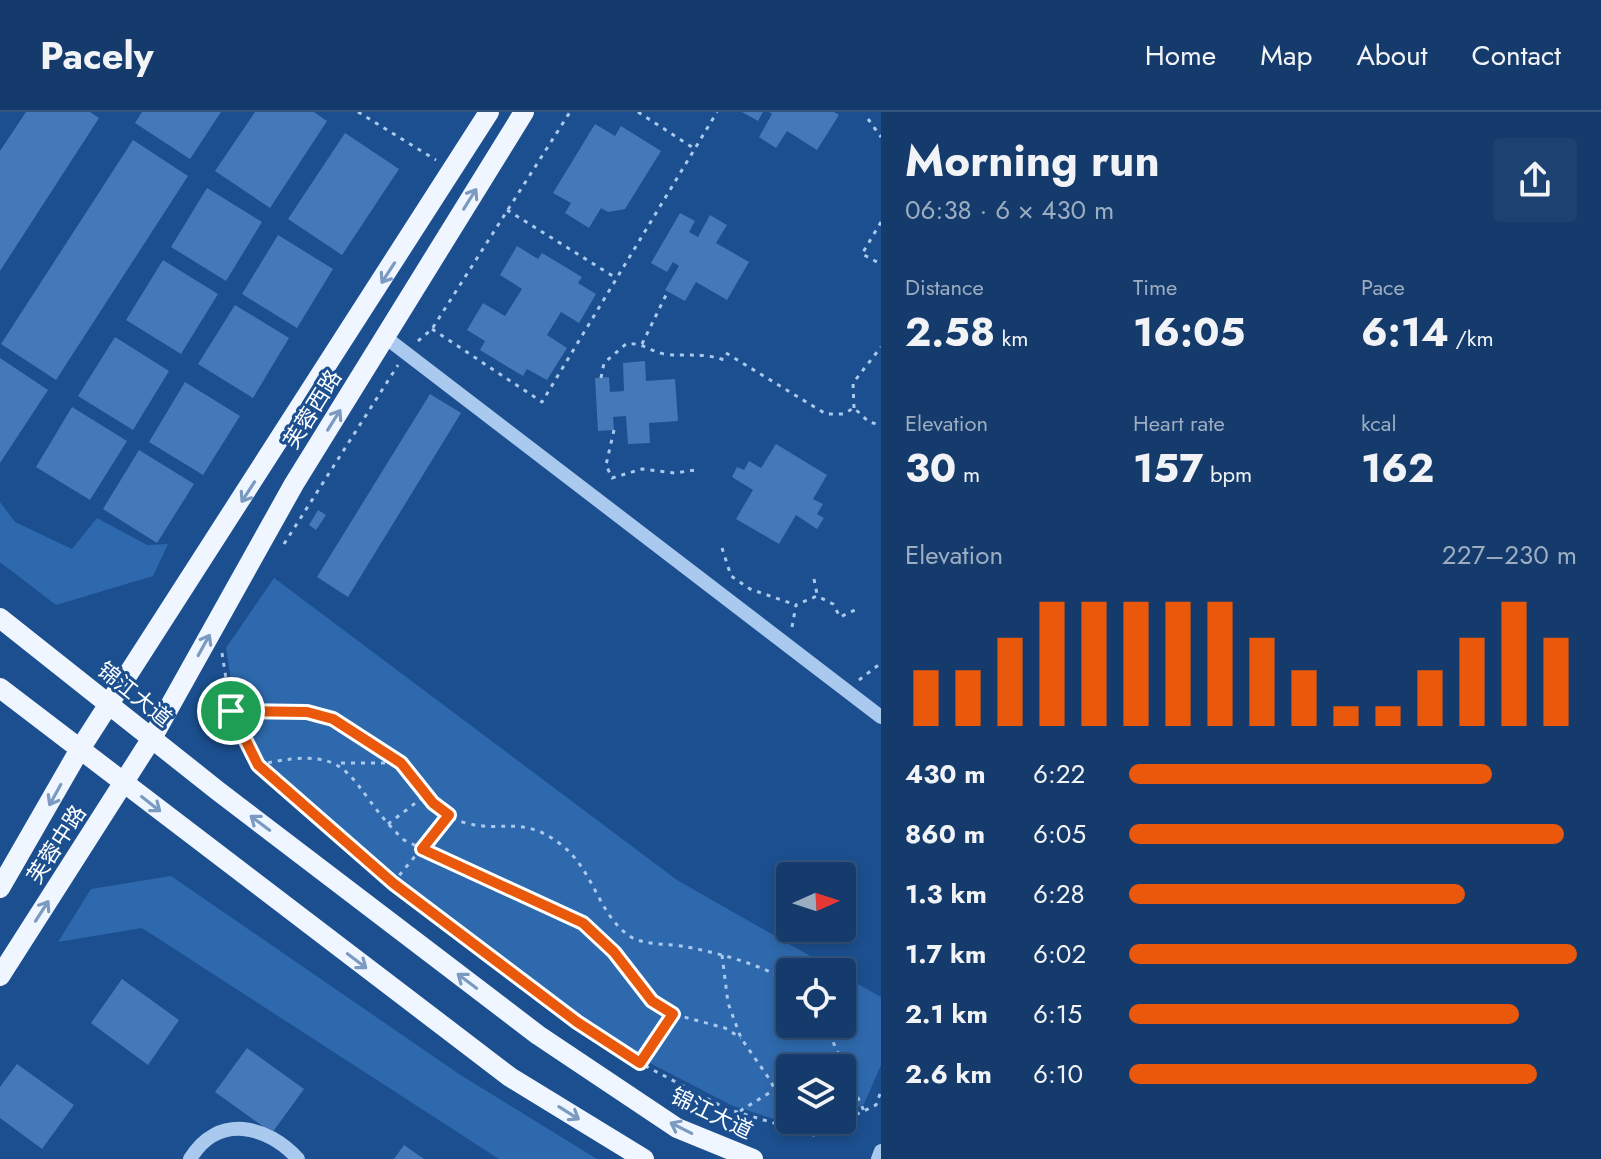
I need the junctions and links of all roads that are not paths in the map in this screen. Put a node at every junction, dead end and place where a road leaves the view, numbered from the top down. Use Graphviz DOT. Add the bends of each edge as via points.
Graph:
graph roads {
  1 [pos="489,112"];
  2 [pos="524,112"];
  3 [pos="385,337"];
  4 [pos="0,618"];
  5 [pos="0,688"];
  6 [pos="111,705"];
  7 [pos="881,717"];
  8 [pos="152,738"];
  9 [pos="80,749"];
  10 [pos="124,783"];
  11 [pos="0,888"];
  12 [pos="0,976"];
  13 [pos="881,1151"];
  14 [pos="190,1159"];
  15 [pos="298,1159"];
  16 [pos="644,1159"];
  17 [pos="753,1159"];
  18 [pos="878,1159"];
  1 -- 6 [label="main road, 芙蓉西路, one-way"];
  3 -- 2 [label="main road, 芙蓉西路, one-way"];
  3 -- 7 [label="street"];
  8 -- 3 [label="main road, 芙蓉西路, one-way" via="294,484"];
  4 -- 6 [label="main road, 锦江大道"];
  5 -- 9 [label="main road"];
  6 -- 8 [label="main road, 锦江大道"];
  6 -- 9 [label="main road, 芙蓉中路"];
  8 -- 10 [label="main road, 芙蓉中路"];
  17 -- 8 [label="main road, 锦江大道, one-way" via="677,1128 538,1035"];
  9 -- 10 [label="main road"];
  9 -- 11 [label="main road, 芙蓉中路, one-way"];
  12 -- 10 [label="main road, 芙蓉中路, one-way"];
  10 -- 16 [label="main road, one-way" via="510,1077"];
  13 -- 18 [label="street"];
  14 -- 15 [label="street" via="210,1137 248,1128 283,1143"];
}
